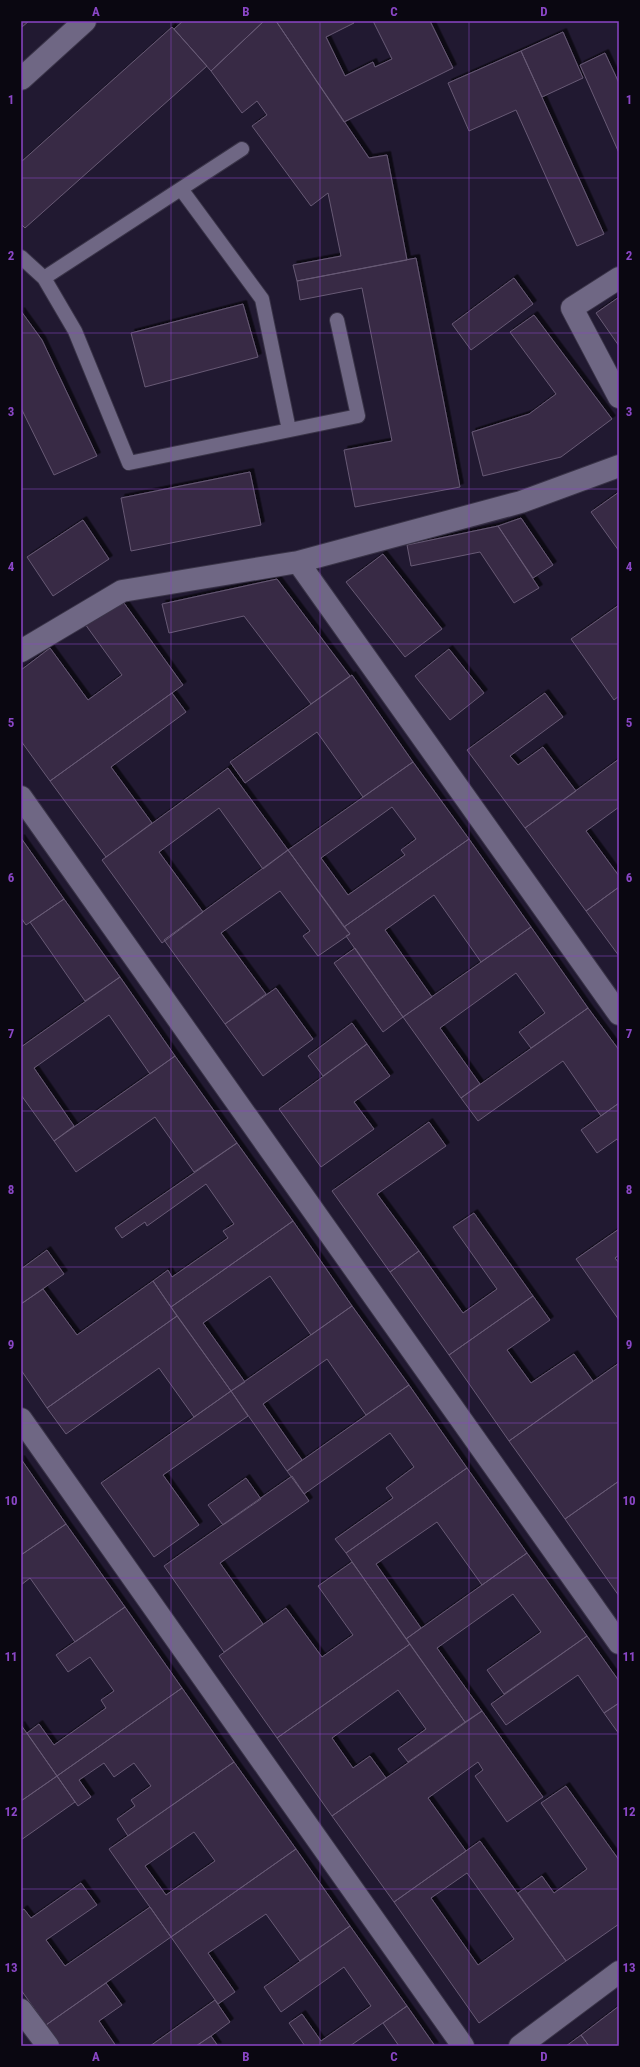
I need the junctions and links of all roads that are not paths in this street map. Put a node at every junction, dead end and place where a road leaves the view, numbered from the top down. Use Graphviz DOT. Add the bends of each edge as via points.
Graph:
graph roads {
  1 [pos="85,21"];
  2 [pos="21,79"];
  3 [pos="242,149"];
  4 [pos="181,189"];
  5 [pos="21,257"];
  6 [pos="44,278"];
  7 [pos="619,278"];
  8 [pos="336,320"];
  9 [pos="619,397"];
  10 [pos="290,430"];
  11 [pos="619,466"];
  12 [pos="298,562"];
  13 [pos="21,651"];
  14 [pos="21,797"];
  15 [pos="619,1014"];
  16 [pos="21,1420"];
  17 [pos="619,1643"];
  18 [pos="619,1972"];
  19 [pos="21,2010"];
  20 [pos="48,2046"];
  21 [pos="463,2046"];
  22 [pos="520,2046"];
  1 -- 2 [label="street"];
  3 -- 4 [label="lane"];
  4 -- 6 [label="lane"];
  4 -- 10 [label="lane" via="262,299"];
  5 -- 6 [label="lane"];
  6 -- 10 [label="lane" via="76,331 129,463"];
  7 -- 9 [label="street" via="572,308"];
  8 -- 10 [label="lane" via="358,416"];
  11 -- 12 [label="street" via="522,502"];
  12 -- 13 [label="street" via="122,592"];
  12 -- 15 [label="street"];
  14 -- 17 [label="street"];
  16 -- 21 [label="street"];
  18 -- 22 [label="street"];
  19 -- 20 [label="street"];
}
